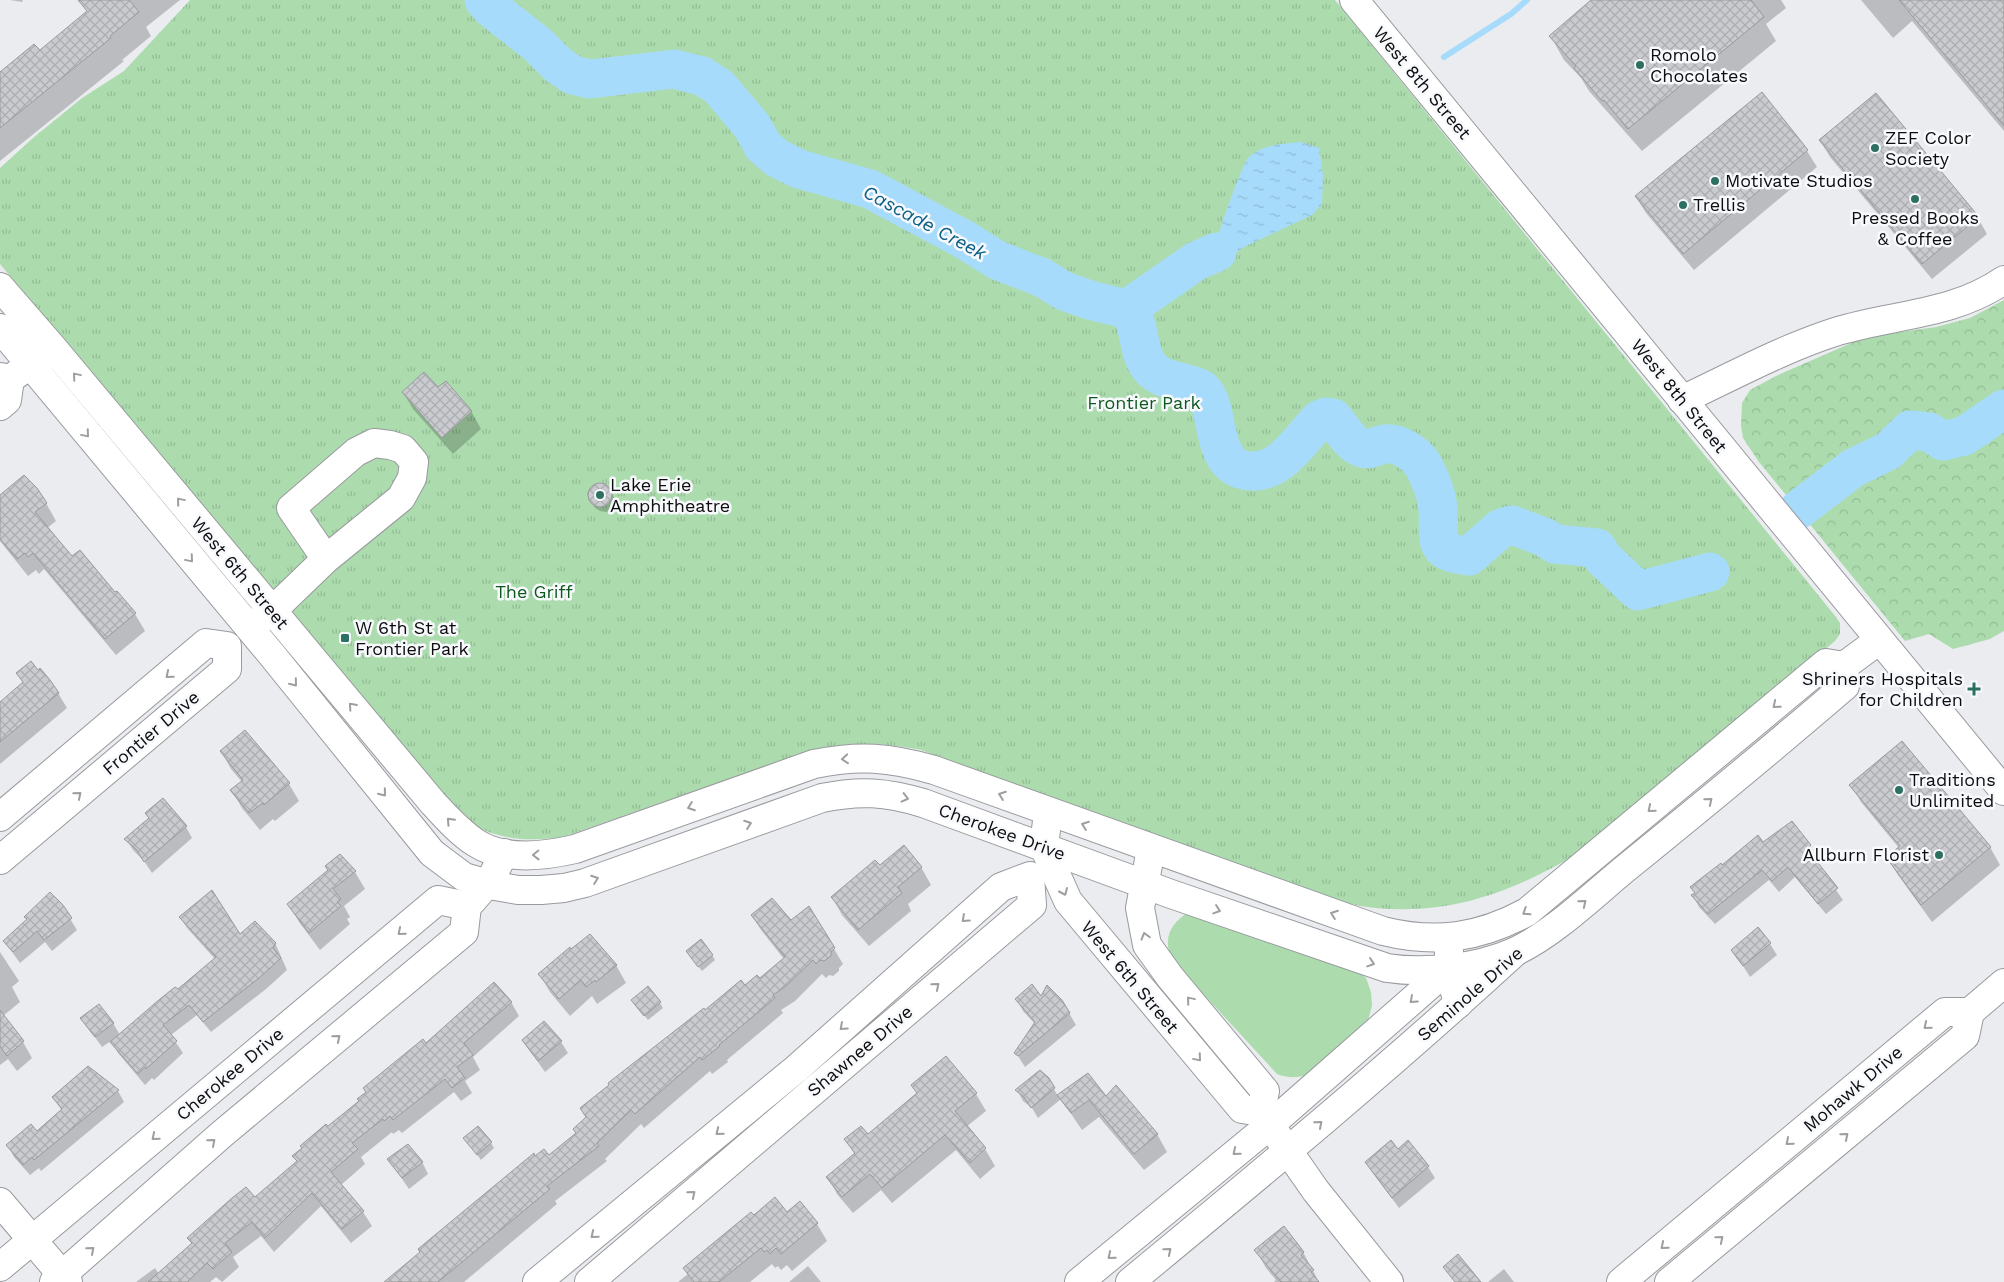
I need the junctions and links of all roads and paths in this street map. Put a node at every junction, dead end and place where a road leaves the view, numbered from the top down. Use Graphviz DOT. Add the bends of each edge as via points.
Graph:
graph roads {
  1 [pos="1354,0"];
  2 [pos="2004,280"];
  3 [pos="0,287"];
  4 [pos="0,328"];
  5 [pos="53,348"];
  6 [pos="13,374"];
  7 [pos="1682,400"];
  8 [pos="0,406"];
  9 [pos="326,559"];
  10 [pos="272,611"];
  11 [pos="249,628"];
  12 [pos="1878,640"];
  13 [pos="227,646"];
  14 [pos="1844,666"];
  15 [pos="37,786"];
  16 [pos="2004,791"];
  17 [pos="58,812"];
  18 [pos="1048,812"];
  19 [pos="0,817"];
  20 [pos="1044,847"];
  21 [pos="1151,849"];
  22 [pos="496,851"];
  23 [pos="0,860"];
  24 [pos="1030,876"];
  25 [pos="475,880"];
  26 [pos="1143,884"];
  27 [pos="467,906"];
  28 [pos="1487,929"];
  29 [pos="1449,938"];
  30 [pos="1515,952"];
  31 [pos="1449,968"];
  32 [pos="2004,983"];
  33 [pos="1458,1004"];
  34 [pos="1970,1012"];
  35 [pos="1266,1118"];
  36 [pos="1288,1152"];
  37 [pos="1742,1182"];
  38 [pos="646,1192"];
  39 [pos="0,1202"];
  40 [pos="1762,1205"];
  41 [pos="666,1216"];
  42 [pos="32,1240"];
  43 [pos="0,1267"];
  44 [pos="61,1280"];
  45 [pos="537,1282"];
  46 [pos="589,1282"];
  47 [pos="1079,1282"];
  48 [pos="1130,1282"];
  49 [pos="1389,1282"];
  50 [pos="1621,1282"];
  51 [pos="1669,1282"];
  1 -- 7 [label="street, West 8th Street"];
  2 -- 7 [label="street" via="1974,297 1935,311 1866,324 1820,338"];
  3 -- 5 [label="street, West 6th Street"];
  4 -- 6 [label="street, West 6th Street"];
  5 -- 6 [label="street"];
  10 -- 5 [label="street, West 6th Street, one-way"];
  6 -- 8 [label="street" via="7,400"];
  6 -- 11 [label="street, West 6th Street, one-way"];
  7 -- 12 [label="street, West 8th Street"];
  9 -- 9 [label="street" via="401,498 412,478 414,462 403,450 390,444 374,443 356,452 291,508"];
  9 -- 10 [label="street"];
  10 -- 11 [label="street"];
  22 -- 10 [label="street, West 6th Street, one-way" via="477,844 433,803"];
  11 -- 13 [label="street"];
  11 -- 25 [label="street, West 6th Street, one-way" via="432,853"];
  12 -- 14 [label="street"];
  12 -- 16 [label="street, West 8th Street"];
  13 -- 15 [label="street, Frontier Drive, one-way" via="206,643"];
  17 -- 13 [label="street, Frontier Drive, one-way" via="227,669"];
  14 -- 28 [label="street, Seminole Drive, one-way" via="1826,663 1527,912"];
  30 -- 14 [label="street, Seminole Drive, one-way" via="1554,926 1845,686"];
  15 -- 17 [label="street"];
  15 -- 19 [label="street, Frontier Drive"];
  17 -- 23 [label="street, Frontier Drive"];
  18 -- 20 [label="street"];
  21 -- 18 [label="street, Cherokee Drive, one-way"];
  18 -- 22 [label="street, Cherokee Drive, one-way" via="926,767 886,758 861,757 836,759 799,769 575,849 539,855"];
  20 -- 24 [label="street, Shawnee Drive"];
  25 -- 20 [label="street, Cherokee Drive, one-way" via="518,890 585,883 803,804 862,792 882,793 923,803"];
  20 -- 26 [label="street, Cherokee Drive"];
  20 -- 35 [label="street, West 6th Street, one-way" via="1068,901 1132,980 1242,1110"];
  21 -- 26 [label="street"];
  29 -- 21 [label="street, Cherokee Drive, one-way" via="1404,936 1383,931"];
  22 -- 25 [label="street" via="495,873"];
  24 -- 38 [label="street, Shawnee Drive, one-way" via="1001,887 796,1069"];
  41 -- 24 [label="street, Shawnee Drive, one-way" via="1032,905"];
  25 -- 27 [label="street"];
  26 -- 31 [label="street, Cherokee Drive, one-way" via="1387,968 1410,971"];
  35 -- 26 [label="street, West 6th Street, one-way" via="1265,1092 1147,945 1140,908"];
  27 -- 42 [label="street, Cherokee Drive, one-way" via="438,900"];
  44 -- 27 [label="street, one-way" via="222,1134 464,932"];
  28 -- 29 [label="street, Cherokee Drive"];
  29 -- 31 [label="street"];
  30 -- 31 [label="street, Cherokee Drive"];
  30 -- 33 [label="street, Seminole Drive"];
  31 -- 33 [label="street"];
  31 -- 35 [label="street, Seminole Drive, one-way"];
  32 -- 34 [label="street"];
  36 -- 33 [label="street, Seminole Drive, one-way"];
  34 -- 37 [label="street, Mohawk Drive, one-way" via="1944,1012"];
  40 -- 34 [label="street, Mohawk Drive, one-way" via="1965,1036"];
  35 -- 36 [label="street"];
  35 -- 47 [label="street, Seminole Drive, one-way"];
  48 -- 36 [label="street, Seminole Drive, one-way"];
  36 -- 49 [label="street"];
  37 -- 40 [label="street"];
  37 -- 50 [label="street, Mohawk Drive, one-way"];
  38 -- 41 [label="street"];
  38 -- 45 [label="street, Shawnee Drive, one-way"];
  39 -- 42 [label="street"];
  51 -- 40 [label="street, Mohawk Drive, one-way"];
  41 -- 46 [label="street, Shawnee Drive"];
  42 -- 43 [label="street, Cherokee Drive"];
  42 -- 44 [label="street"];
}
